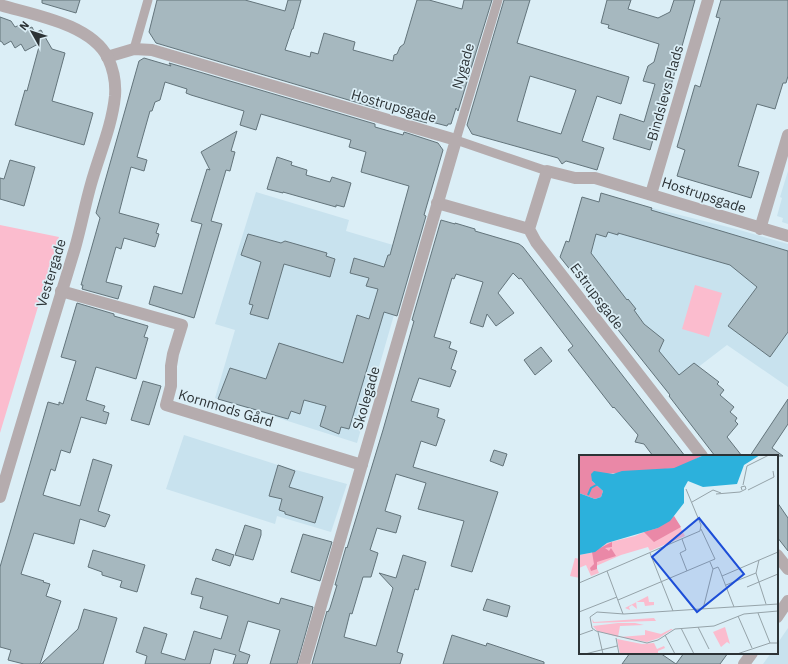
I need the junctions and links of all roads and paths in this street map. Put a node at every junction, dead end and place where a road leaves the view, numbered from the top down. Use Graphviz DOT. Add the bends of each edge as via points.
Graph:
graph roads {
  1 [pos="148,0"];
  2 [pos="498,0"];
  3 [pos="708,0"];
  4 [pos="0,5"];
  5 [pos="134,49"];
  6 [pos="107,57"];
  7 [pos="788,134"];
  8 [pos="456,140"];
  9 [pos="548,171"];
  10 [pos="651,194"];
  11 [pos="437,203"];
  12 [pos="529,229"];
  13 [pos="760,229"];
  14 [pos="788,236"];
  15 [pos="61,291"];
  16 [pos="701,455"];
  17 [pos="362,465"];
  18 [pos="0,497"];
  19 [pos="778,556"];
  20 [pos="788,569"];
  21 [pos="788,601"];
  22 [pos="778,616"];
  23 [pos="751,654"];
  24 [pos="304,664"];
  25 [pos="744,664"];
  1 -- 5 [label="street"];
  2 -- 8 [label="street, Nygade"];
  3 -- 10 [label="street, Bindslevs Plads"];
  4 -- 6 [label="street" via="46,18 82,32 100,47"];
  5 -- 6 [label="street, Hostrupsgade"];
  5 -- 8 [label="street, Hostrupsgade" via="152,50"];
  6 -- 15 [label="street, Vestergade" via="115,80 112,113"];
  7 -- 13 [label="street"];
  8 -- 9 [label="street, Hostrupsgade"];
  8 -- 11 [label="street, Skolegade"];
  9 -- 10 [label="street, Hostrupsgade" via="575,178 596,178"];
  9 -- 12 [label="street"];
  10 -- 13 [label="street, Hostrupsgade"];
  11 -- 12 [label="street"];
  11 -- 17 [label="street, Skolegade"];
  12 -- 16 [label="street, Estrupsgade" via="536,242"];
  13 -- 14 [label="street, Hostrupsgade"];
  15 -- 17 [label="street, Kornmods Gård" via="182,325 173,354 171,386 166,405"];
  15 -- 18 [label="street, Vestergade"];
  17 -- 24 [label="street, Skolegade"];
  19 -- 20 [label="street"];
  21 -- 22 [label="street"];
  23 -- 25 [label="street"];
}
